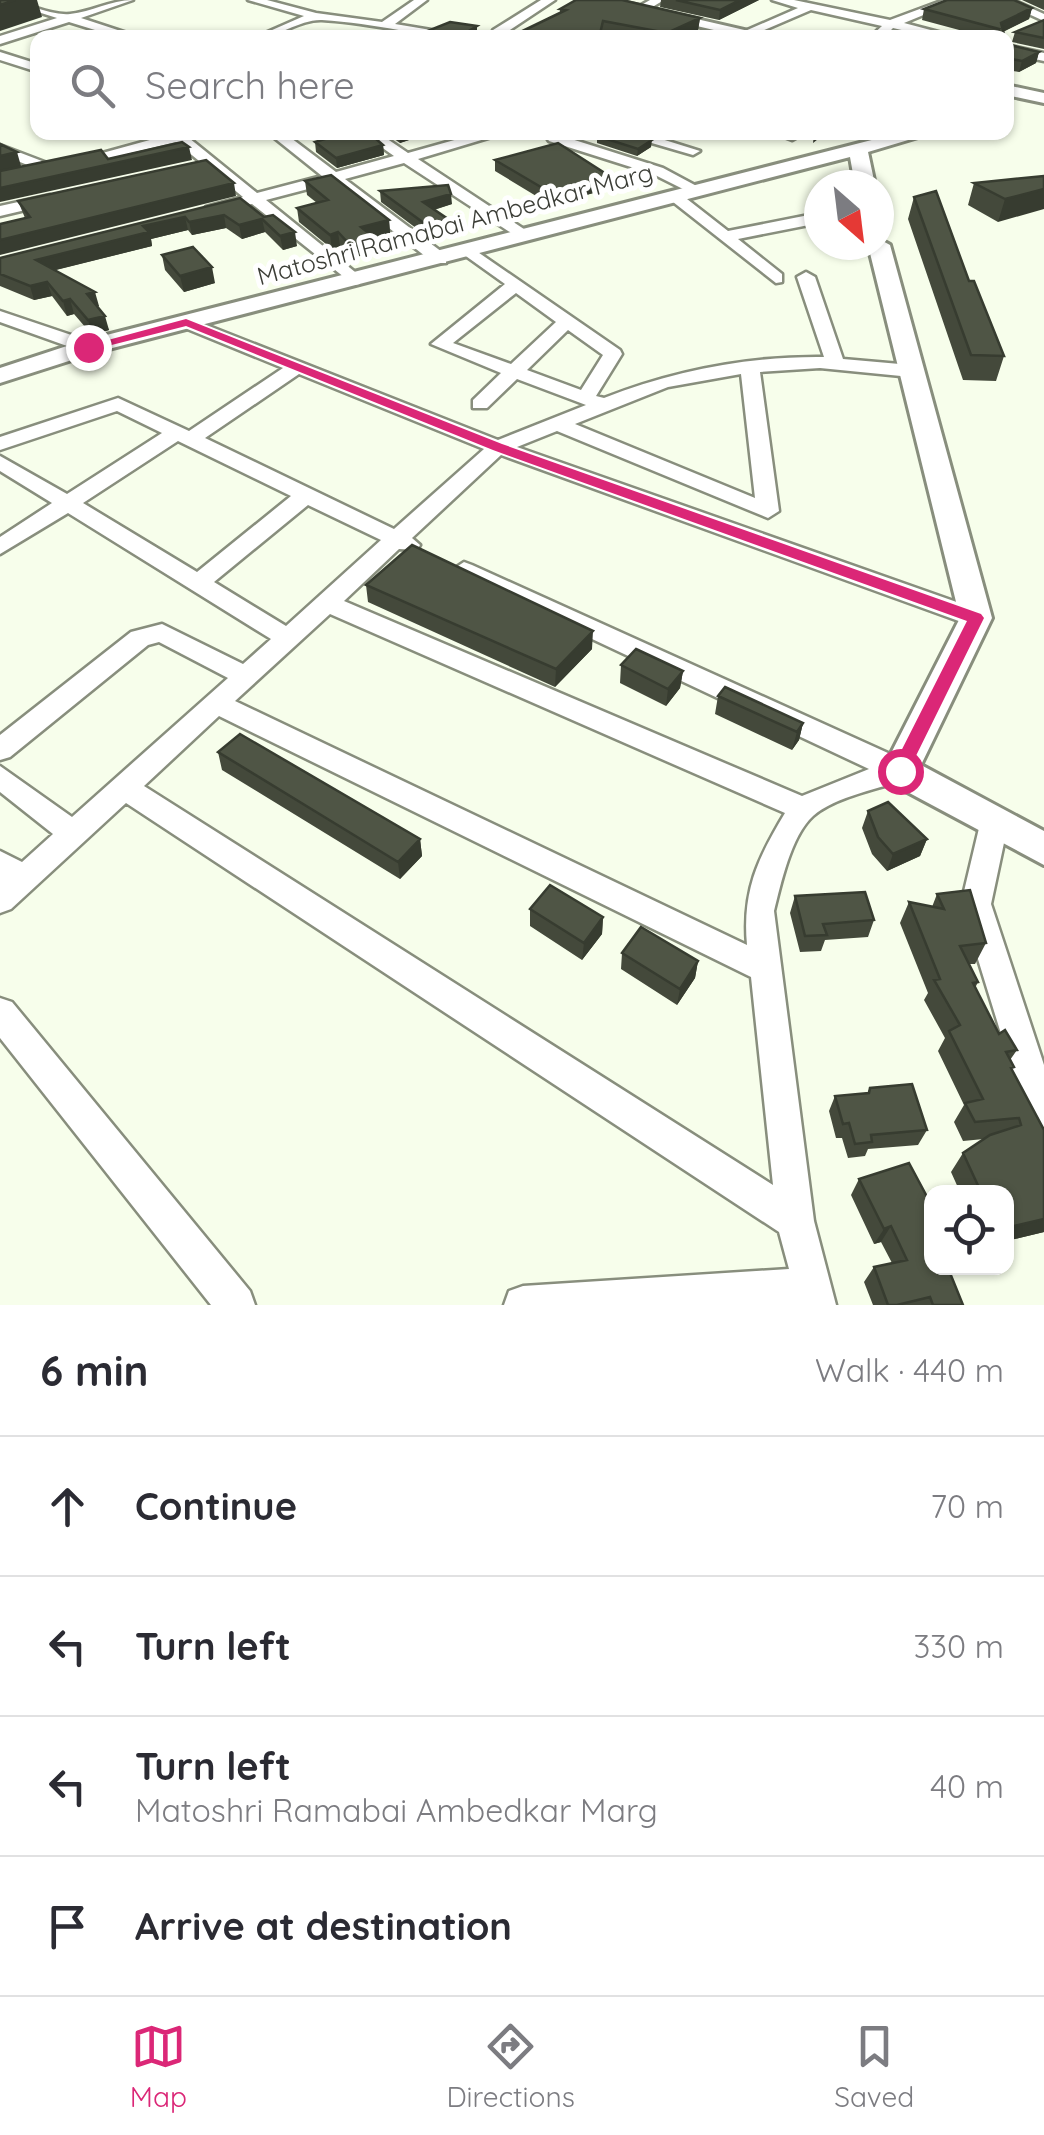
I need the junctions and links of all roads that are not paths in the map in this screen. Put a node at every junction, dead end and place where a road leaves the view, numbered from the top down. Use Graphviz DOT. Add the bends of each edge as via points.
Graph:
graph roads {
  1 [pos="6,0"];
  2 [pos="127,0"];
  3 [pos="254,0"];
  4 [pos="422,0"];
  5 [pos="549,0"];
  6 [pos="576,0"];
  7 [pos="658,0"];
  8 [pos="778,0"];
  9 [pos="824,0"];
  10 [pos="954,0"];
  11 [pos="1004,0"];
  12 [pos="603,1"];
  13 [pos="810,7"];
  14 [pos="640,10"];
  15 [pos="316,16"];
  16 [pos="69,18"];
  17 [pos="1040,22"];
  18 [pos="892,24"];
  19 [pos="384,26"];
  20 [pos="30,30"];
  21 [pos="31,30"];
  22 [pos="109,30"];
  23 [pos="280,30"];
  24 [pos="414,30"];
  25 [pos="502,30"];
  26 [pos="719,30"];
  27 [pos="722,30"];
  28 [pos="755,30"];
  29 [pos="885,30"];
  30 [pos="919,30"];
  31 [pos="0,40"];
  32 [pos="1014,50"];
  33 [pos="0,56"];
  34 [pos="1044,57"];
  35 [pos="30,65"];
  36 [pos="168,140"];
  37 [pos="192,140"];
  38 [pos="285,140"];
  39 [pos="379,140"];
  40 [pos="473,140"];
  41 [pos="568,140"];
  42 [pos="652,140"];
  43 [pos="867,140"];
  44 [pos="892,140"];
  45 [pos="0,148"];
  46 [pos="858,148"];
  47 [pos="694,151"];
  48 [pos="407,159"];
  49 [pos="211,164"];
  50 [pos="192,168"];
  51 [pos="50,169"];
  52 [pos="862,170"];
  53 [pos="16,176"];
  54 [pos="337,179"];
  55 [pos="686,190"];
  56 [pos="58,198"];
  57 [pos="255,200"];
  58 [pos="0,211"];
  59 [pos="201,213"];
  60 [pos="804,221"];
  61 [pos="521,232"];
  62 [pos="725,237"];
  63 [pos="469,252"];
  64 [pos="436,255"];
  65 [pos="883,260"];
  66 [pos="350,276"];
  67 [pos="776,278"];
  68 [pos="806,278"];
  69 [pos="516,284"];
  70 [pos="0,316"];
  71 [pos="568,321"];
  72 [pos="186,322"];
  73 [pos="81,345"];
  74 [pos="835,364"];
  75 [pos="0,366"];
  76 [pos="298,366"];
  77 [pos="750,368"];
  78 [pos="912,371"];
  79 [pos="514,372"];
  80 [pos="0,376"];
  81 [pos="594,401"];
  82 [pos="480,404"];
  83 [pos="556,423"];
  84 [pos="183,436"];
  85 [pos="0,444"];
  86 [pos="498,447"];
  87 [pos="4,469"];
  88 [pos="306,495"];
  89 [pos="68,503"];
  90 [pos="396,539"];
  91 [pos="0,547"];
  92 [pos="198,583"];
  93 [pos="326,603"];
  94 [pos="976,618"];
  95 [pos="288,638"];
  96 [pos="246,676"];
  97 [pos="216,703"];
  98 [pos="0,750"];
  99 [pos="900,771"];
  100 [pos="0,776"];
  101 [pos="124,787"];
  102 [pos="803,808"];
  103 [pos="994,824"];
  104 [pos="73,834"];
  105 [pos="1044,849"];
  106 [pos="12,871"];
  107 [pos="0,900"];
  108 [pos="766,969"];
  109 [pos="0,1013"];
  110 [pos="1034,1057"];
  111 [pos="1044,1118"];
  112 [pos="796,1222"];
  113 [pos="814,1296"];
  114 [pos="236,1305"];
  115 [pos="523,1305"];
  1 -- 16 [label="street"];
  2 -- 16 [label="street"];
  3 -- 15 [label="street"];
  4 -- 19 [label="street"];
  5 -- 25 [label="street"];
  6 -- 26 [label="street"];
  7 -- 14 [label="street"];
  8 -- 13 [label="street"];
  9 -- 13 [label="street"];
  10 -- 18 [label="street"];
  11 -- 17 [label="street"];
  12 -- 14 [label="street"];
  13 -- 18 [label="street"];
  13 -- 28 [label="street"];
  14 -- 27 [label="street"];
  15 -- 19 [label="street"];
  15 -- 23 [label="street"];
  16 -- 21 [label="street"];
  16 -- 22 [label="street"];
  18 -- 29 [label="street"];
  18 -- 30 [label="street"];
  19 -- 24 [label="street"];
  20 -- 31 [label="street"];
  32 -- 34 [label="street"];
  33 -- 35 [label="street"];
  36 -- 51 [label="street"];
  37 -- 49 [label="street"];
  38 -- 54 [label="street"];
  39 -- 48 [label="street"];
  40 -- 48 [label="street"];
  41 -- 55 [label="street" via="658,171"];
  42 -- 47 [label="street"];
  43 -- 55 [label="street"];
  44 -- 46 [label="street, Matoshri Ramabai Ambedkar Marg"];
  45 -- 51 [label="street"];
  46 -- 52 [label="street"];
  46 -- 55 [label="street, Matoshri Ramabai Ambedkar Marg"];
  48 -- 54 [label="street"];
  48 -- 61 [label="street"];
  49 -- 50 [label="street"];
  49 -- 57 [label="street"];
  51 -- 53 [label="street"];
  54 -- 57 [label="street"];
  54 -- 64 [label="street"];
  55 -- 61 [label="street, Matoshri Ramabai Ambedkar Marg"];
  55 -- 62 [label="street"];
  56 -- 58 [label="street"];
  57 -- 59 [label="street"];
  57 -- 66 [label="street"];
  60 -- 62 [label="street"];
  61 -- 63 [label="street, Matoshri Ramabai Ambedkar Marg"];
  61 -- 64 [label="street"];
  62 -- 67 [label="street"];
  63 -- 64 [label="street, Matoshri Ramabai Ambedkar Marg"];
  63 -- 69 [label="street"];
  64 -- 66 [label="street, Matoshri Ramabai Ambedkar Marg"];
  65 -- 78 [label="street"];
  66 -- 72 [label="street, Matoshri Ramabai Ambedkar Marg"];
  66 -- 73 [label="street"];
  68 -- 74 [label="street"];
  69 -- 71 [label="street"];
  69 -- 79 [label="street" via="440,344"];
  70 -- 73 [label="street"];
  71 -- 79 [label="street"];
  71 -- 81 [label="street" via="613,354"];
  72 -- 73 [label="street, Matoshri Ramabai Ambedkar Marg"];
  72 -- 76 [label="street"];
  73 -- 75 [label="street"];
  73 -- 80 [label="street, Matoshri Ramabai Ambedkar Marg"];
  74 -- 77 [label="street"];
  74 -- 78 [label="street"];
  76 -- 84 [label="street"];
  76 -- 86 [label="street"];
  77 -- 81 [label="street"];
  77 -- 83 [label="street" via="768,510"];
  78 -- 94 [label="street"];
  79 -- 81 [label="street"];
  79 -- 82 [label="street"];
  81 -- 83 [label="street"];
  83 -- 86 [label="street"];
  84 -- 85 [label="street" via="118,404"];
  84 -- 88 [label="street"];
  84 -- 89 [label="street"];
  86 -- 90 [label="street"];
  86 -- 94 [label="street"];
  87 -- 89 [label="street"];
  88 -- 90 [label="street"];
  88 -- 92 [label="street"];
  89 -- 91 [label="street"];
  89 -- 92 [label="street"];
  90 -- 93 [label="street"];
  90 -- 99 [label="street"];
  92 -- 95 [label="street"];
  93 -- 95 [label="street"];
  93 -- 102 [label="street"];
  94 -- 99 [label="street"];
  95 -- 96 [label="street"];
  96 -- 97 [label="street"];
  96 -- 98 [label="street" via="162,633 140,638"];
  97 -- 101 [label="street"];
  97 -- 108 [label="street"];
  99 -- 102 [label="street"];
  99 -- 103 [label="street"];
  100 -- 104 [label="street"];
  101 -- 104 [label="street"];
  101 -- 112 [label="street"];
  102 -- 108 [label="street" via="773,859 758,911"];
  103 -- 105 [label="street"];
  103 -- 110 [label="street" via="976,904"];
  104 -- 106 [label="street"];
  106 -- 107 [label="street"];
  108 -- 112 [label="street"];
  109 -- 114 [label="street"];
  110 -- 111 [label="street"];
  112 -- 113 [label="street"];
  113 -- 115 [label="street"];
}
